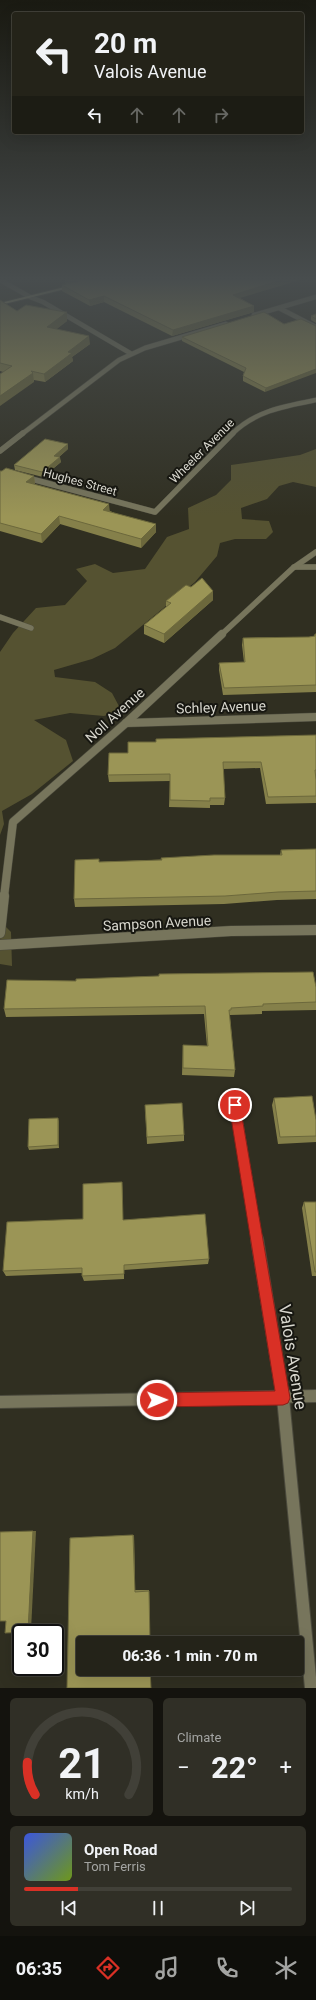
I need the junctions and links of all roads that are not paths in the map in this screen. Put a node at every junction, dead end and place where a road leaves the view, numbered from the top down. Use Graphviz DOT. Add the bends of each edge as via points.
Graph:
graph roads {
  1 [pos="121,359"];
  2 [pos="316,400"];
  3 [pos="0,451"];
  4 [pos="14,474"];
  5 [pos="155,512"];
  6 [pos="316,552"];
  7 [pos="316,567"];
  8 [pos="293,568"];
  9 [pos="0,618"];
  10 [pos="31,628"];
  11 [pos="316,717"];
  12 [pos="126,723"];
  13 [pos="316,930"];
  14 [pos="0,933"];
  15 [pos="0,945"];
  16 [pos="235,1105"];
  17 [pos="316,1396"];
  18 [pos="283,1398"];
  19 [pos="0,1402"];
  20 [pos="311,1688"];
  1 -- 3 [label="street"];
  2 -- 5 [label="street, Wheeler Avenue" via="264,412 242,425"];
  4 -- 5 [label="street, Hughes Street"];
  6 -- 8 [label="street, Noll Avenue"];
  7 -- 8 [label="street"];
  8 -- 12 [label="street, Noll Avenue"];
  9 -- 10 [label="street"];
  11 -- 12 [label="street, Schley Avenue"];
  12 -- 14 [label="street, Noll Avenue" via="13,822"];
  13 -- 15 [label="street, Sampson Avenue" via="231,931"];
  16 -- 18 [label="street, Valois Avenue"];
  17 -- 18 [label="street"];
  18 -- 19 [label="street"];
  18 -- 20 [label="street, Valois Avenue"];
}
